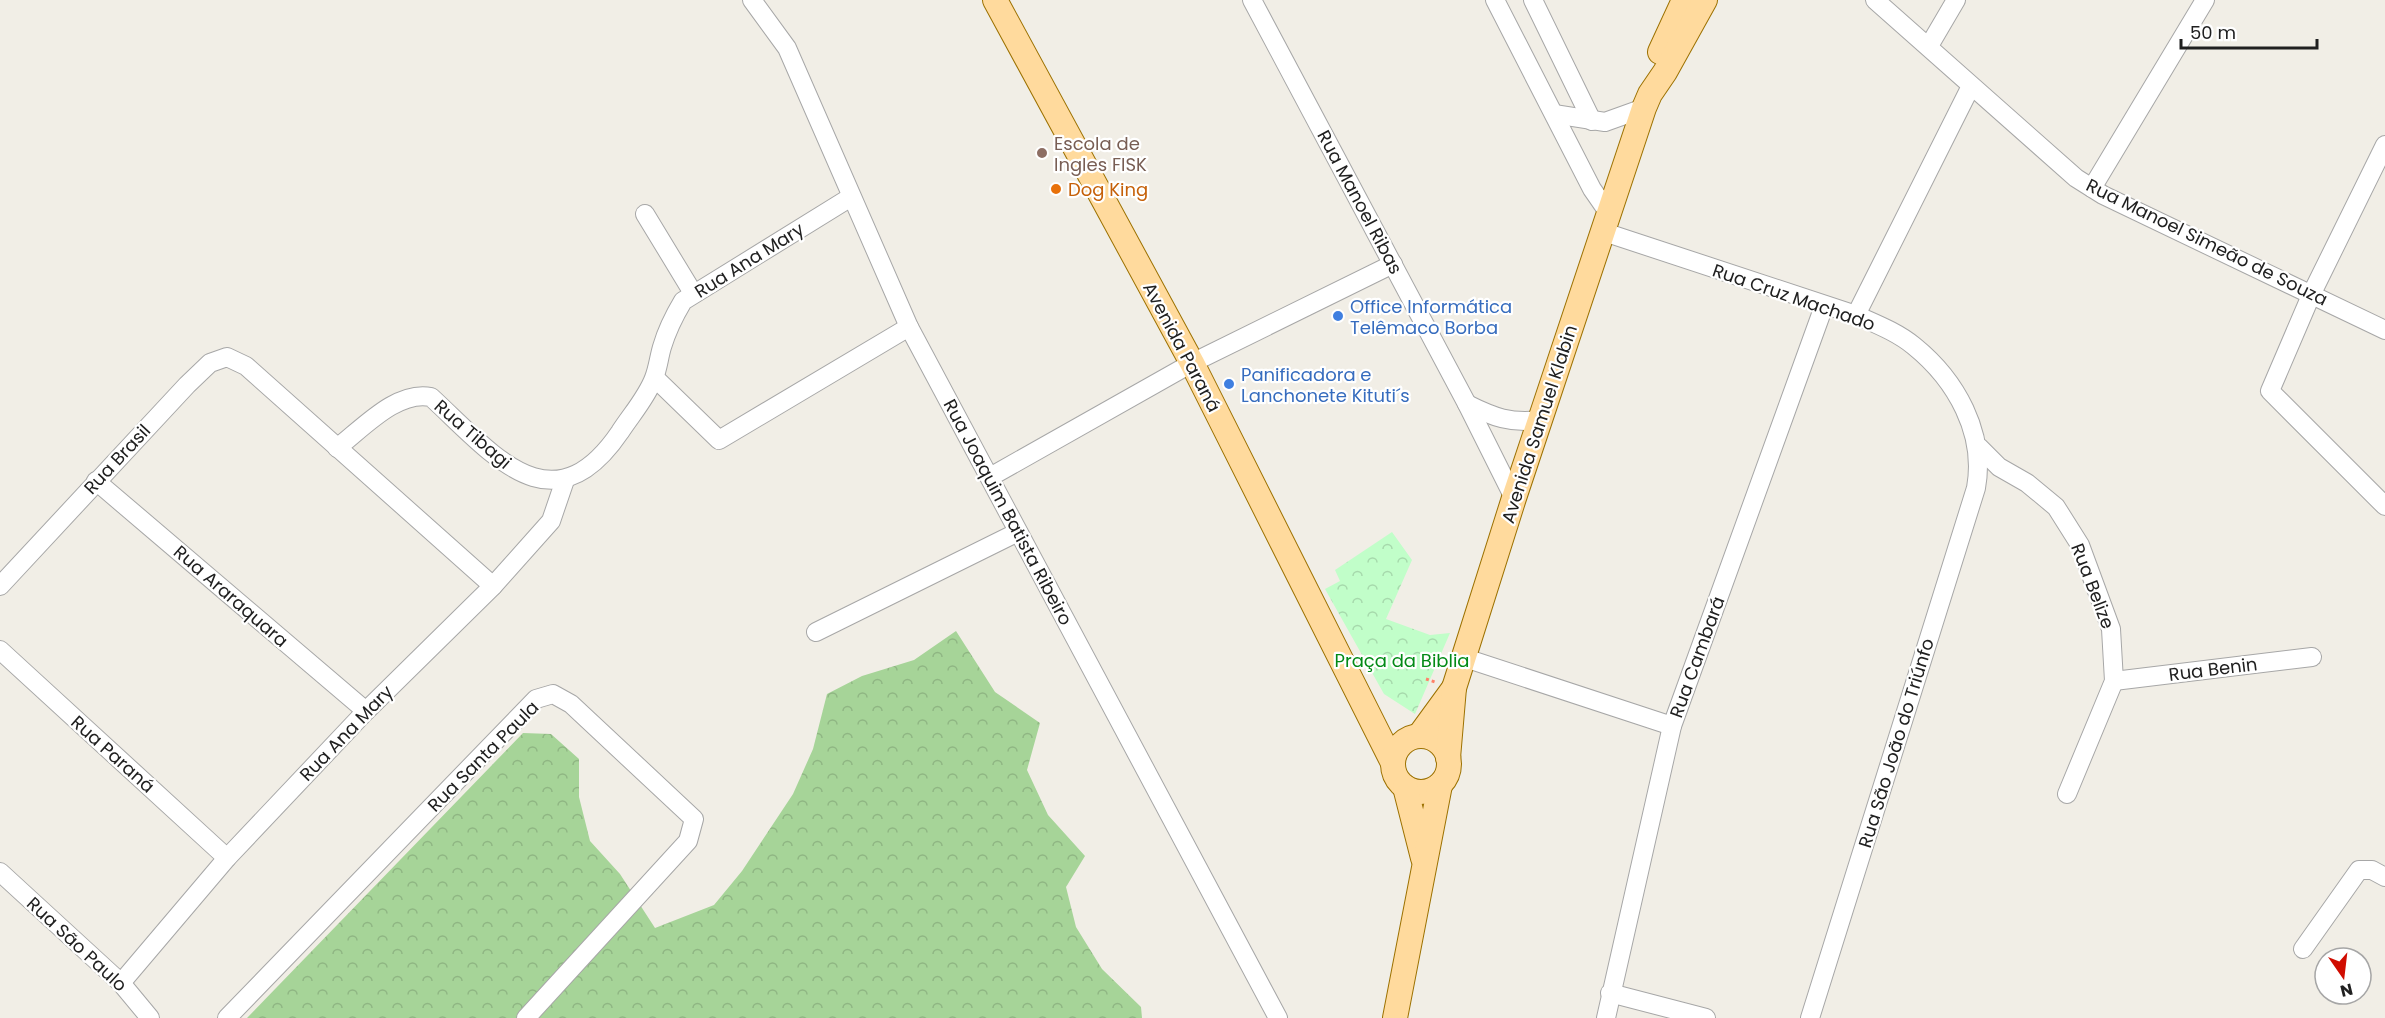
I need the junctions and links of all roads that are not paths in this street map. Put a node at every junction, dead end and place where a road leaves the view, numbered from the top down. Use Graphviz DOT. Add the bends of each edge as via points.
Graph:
graph roads {
  1 [pos="752,0"];
  2 [pos="1252,0"];
  3 [pos="1495,0"];
  4 [pos="1533,0"];
  5 [pos="1684,0"];
  6 [pos="1705,0"];
  7 [pos="1875,0"];
  8 [pos="1956,0"];
  9 [pos="2205,0"];
  10 [pos="1001,2"];
  11 [pos="1929,46"];
  12 [pos="1971,86"];
  13 [pos="1647,101"];
  14 [pos="1554,114"];
  15 [pos="1592,121"];
  16 [pos="2385,145"];
  17 [pos="2092,188"];
  18 [pos="850,197"];
  19 [pos="645,214"];
  20 [pos="1607,224"];
  21 [pos="1393,264"];
  22 [pos="693,293"];
  23 [pos="2312,293"];
  24 [pos="1824,306"];
  25 [pos="1856,315"];
  26 [pos="909,327"];
  27 [pos="2385,330"];
  28 [pos="1192,363"];
  29 [pos="655,378"];
  30 [pos="1467,404"];
  31 [pos="1540,420"];
  32 [pos="1979,447"];
  33 [pos="337,448"];
  34 [pos="1980,468"];
  35 [pos="990,477"];
  36 [pos="96,481"];
  37 [pos="559,481"];
  38 [pos="1514,498"];
  39 [pos="2385,506"];
  40 [pos="1018,532"];
  41 [pos="0,586"];
  42 [pos="493,586"];
  43 [pos="816,633"];
  44 [pos="0,651"];
  45 [pos="2312,657"];
  46 [pos="1465,658"];
  47 [pos="2114,681"];
  48 [pos="1454,688"];
  49 [pos="1361,698"];
  50 [pos="366,711"];
  51 [pos="1672,726"];
  52 [pos="1414,737"];
  53 [pos="1448,758"];
  54 [pos="1393,763"];
  55 [pos="1440,785"];
  56 [pos="1405,787"];
  57 [pos="2067,794"];
  58 [pos="227,858"];
  59 [pos="1425,866"];
  60 [pos="0,872"];
  61 [pos="2385,877"];
  62 [pos="2303,949"];
  63 [pos="121,983"];
  64 [pos="1610,993"];
  65 [pos="150,1018"];
  66 [pos="228,1018"];
  67 [pos="526,1018"];
  68 [pos="1278,1018"];
  69 [pos="1395,1018"];
  70 [pos="1606,1018"];
  71 [pos="1706,1018"];
  72 [pos="1810,1018"];
  1 -- 18 [label="street, Rua Joaquim Batista Ribeiro" via="787,48"];
  2 -- 21 [label="street, Rua Manoel Ribas"];
  3 -- 14 [label="street"];
  4 -- 15 [label="street"];
  5 -- 13 [label="main road, Avenida Samuel Klabin" via="1652,69"];
  6 -- 13 [label="main road, Avenida Samuel Klabin"];
  7 -- 11 [label="street, Rua Manoel Simeão de Souza"];
  8 -- 11 [label="street"];
  9 -- 17 [label="street"];
  10 -- 28 [label="main road, Avenida Paraná"];
  11 -- 12 [label="street, Rua Manoel Simeão de Souza"];
  12 -- 17 [label="street, Rua Manoel Simeão de Souza"];
  12 -- 25 [label="street"];
  13 -- 15 [label="street" via="1605,122"];
  13 -- 20 [label="main road, Avenida Samuel Klabin"];
  14 -- 15 [label="street"];
  14 -- 20 [label="street"];
  16 -- 23 [label="street"];
  17 -- 23 [label="street, Rua Manoel Simeão de Souza"];
  18 -- 22 [label="street, Rua Ana Mary"];
  18 -- 26 [label="street, Rua Joaquim Batista Ribeiro"];
  19 -- 22 [label="street"];
  20 -- 24 [label="street, Rua Cruz Machado"];
  20 -- 31 [label="main road, Avenida Samuel Klabin"];
  21 -- 28 [label="street"];
  21 -- 30 [label="street, Rua Manoel Ribas"];
  22 -- 29 [label="street, Rua Ana Mary" via="670,322"];
  23 -- 27 [label="street, Rua Manoel Simeão de Souza"];
  23 -- 39 [label="street" via="2270,391"];
  24 -- 25 [label="street, Rua Cruz Machado"];
  24 -- 51 [label="street, Rua Cambará"];
  25 -- 32 [label="street, Rua Cruz Machado" via="1913,345 1934,366 1954,388"];
  26 -- 29 [label="street" via="719,440"];
  26 -- 35 [label="street, Rua Joaquim Batista Ribeiro"];
  28 -- 35 [label="street"];
  28 -- 49 [label="main road, Avenida Paraná"];
  29 -- 37 [label="street, Rua Ana Mary" via="604,456"];
  30 -- 31 [label="street" via="1496,418 1515,422"];
  30 -- 38 [label="street, Rua Manoel Ribas"];
  31 -- 38 [label="main road, Avenida Samuel Klabin"];
  32 -- 34 [label="street, Rua Cruz Machado"];
  32 -- 47 [label="street, Rua Belize" via="1999,467 2056,507 2080,545 2111,629"];
  33 -- 36 [label="street, Rua Brasil" via="246,366 227,357 210,363"];
  33 -- 37 [label="street, Rua Tibagi" via="401,400 418,394 431,397 507,467"];
  33 -- 42 [label="street"];
  34 -- 72 [label="street, Rua São João do Triúnfo"];
  35 -- 40 [label="street, Rua Joaquim Batista Ribeiro"];
  36 -- 41 [label="street, Rua Brasil"];
  36 -- 50 [label="street, Rua Araraquara"];
  37 -- 42 [label="street, Rua Ana Mary" via="551,521"];
  38 -- 46 [label="main road, Avenida Samuel Klabin"];
  40 -- 43 [label="street"];
  40 -- 68 [label="street, Rua Joaquim Batista Ribeiro"];
  42 -- 50 [label="street, Rua Ana Mary"];
  44 -- 58 [label="street, Rua Paraná"];
  45 -- 47 [label="street, Rua Benin"];
  46 -- 48 [label="main road, Avenida Samuel Klabin"];
  46 -- 51 [label="street"];
  47 -- 57 [label="street, Rua Belize"];
  48 -- 52 [label="main road"];
  48 -- 53 [label="main road, Avenida Samuel Klabin"];
  49 -- 52 [label="main road, Avenida Paraná"];
  49 -- 54 [label="main road, Avenida Paraná"];
  50 -- 58 [label="street, Rua Ana Mary"];
  51 -- 64 [label="street, Rua Cambará"];
  52 -- 53 [label="main road" via="1438,742"];
  52 -- 54 [label="main road" via="1395,753"];
  53 -- 55 [label="main road" via="1449,769"];
  54 -- 56 [label="main road" via="1394,772"];
  55 -- 56 [label="main road" via="1423,792"];
  55 -- 59 [label="main road"];
  56 -- 59 [label="main road"];
  58 -- 63 [label="street, Rua Ana Mary"];
  59 -- 69 [label="main road"];
  60 -- 63 [label="street, Rua São Paulo"];
  61 -- 62 [label="street" via="2372,870 2359,870"];
  63 -- 65 [label="street, Rua São Paulo"];
  64 -- 70 [label="street, Rua Cambará"];
  64 -- 71 [label="street"];
  66 -- 67 [label="street, Rua Santa Paula" via="536,699 553,694 571,704 694,819 688,841"];
}
